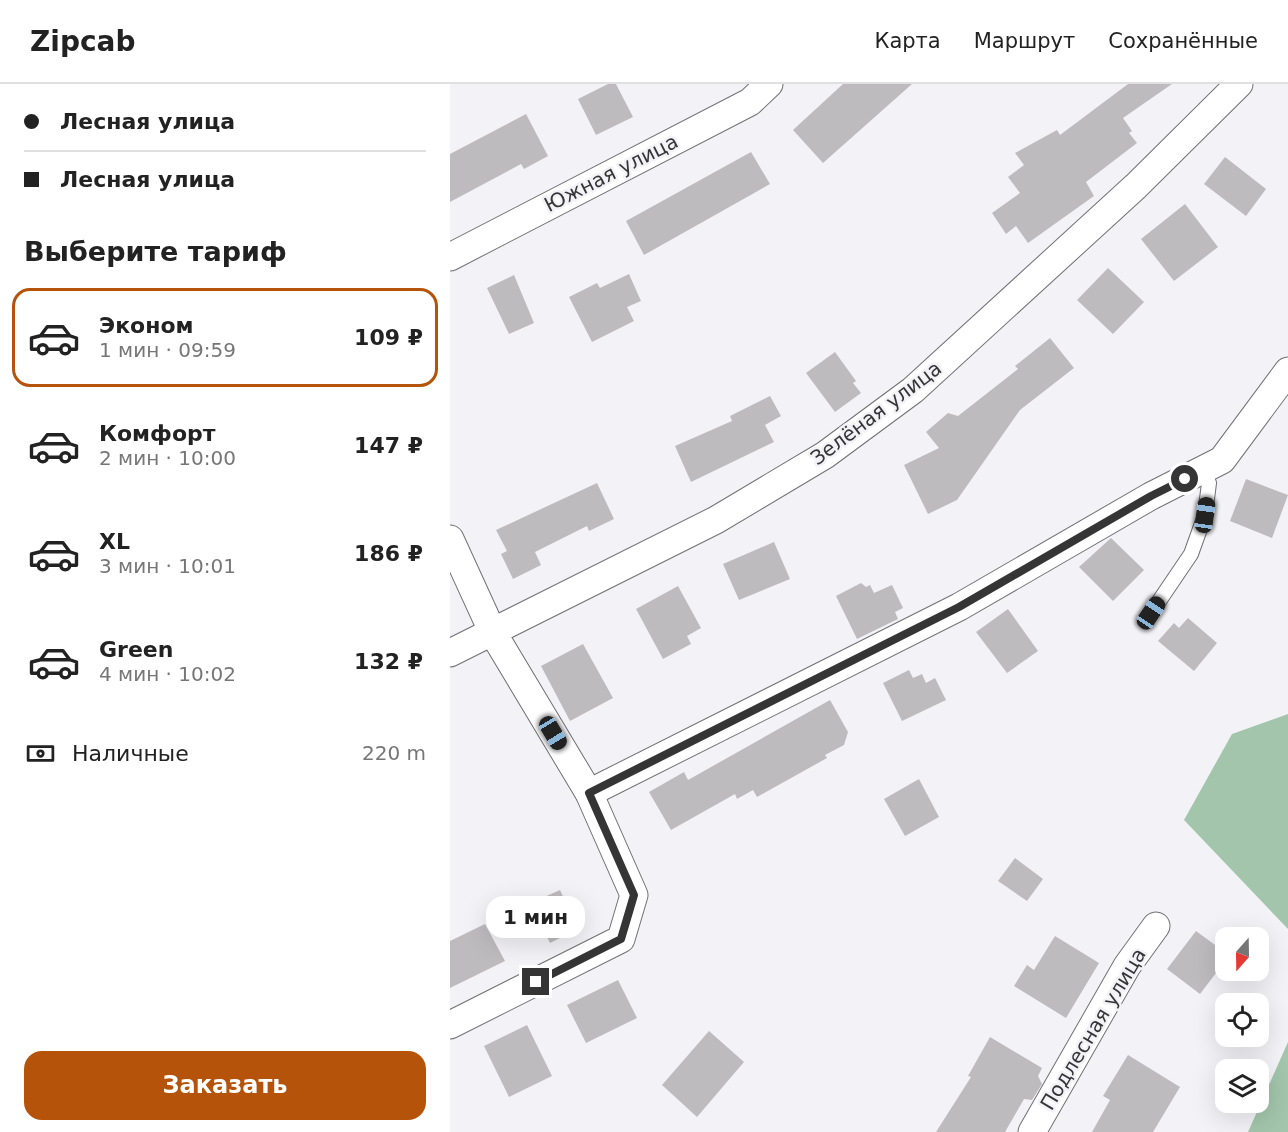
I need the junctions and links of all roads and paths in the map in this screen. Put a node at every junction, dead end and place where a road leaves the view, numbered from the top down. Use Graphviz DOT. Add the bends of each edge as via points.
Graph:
graph roads {
  1 [pos="769,84"];
  2 [pos="1239,84"];
  3 [pos="450,257"];
  4 [pos="1288,371"];
  5 [pos="1202,471"];
  6 [pos="450,539"];
  7 [pos="1151,613"];
  8 [pos="493,633"];
  9 [pos="450,653"];
  10 [pos="589,793"];
  11 [pos="1156,926"];
  12 [pos="450,1025"];
  13 [pos="1032,1132"];
  1 -- 3 [label="street, Южная улица" via="750,102"];
  2 -- 8 [label="street, Зелёная улица" via="1136,186 913,390 843,442 716,520"];
  4 -- 5 [label="street" via="1222,459"];
  5 -- 7 [label="lane" via="1209,483 1205,515 1191,554"];
  5 -- 10 [label="street" via="1151,496 959,607"];
  6 -- 8 [label="street"];
  8 -- 9 [label="street, Зелёная улица"];
  8 -- 10 [label="street"];
  10 -- 12 [label="street" via="634,895 621,939"];
  11 -- 13 [label="street, Подлесная улица" via="1127,966"];
}
